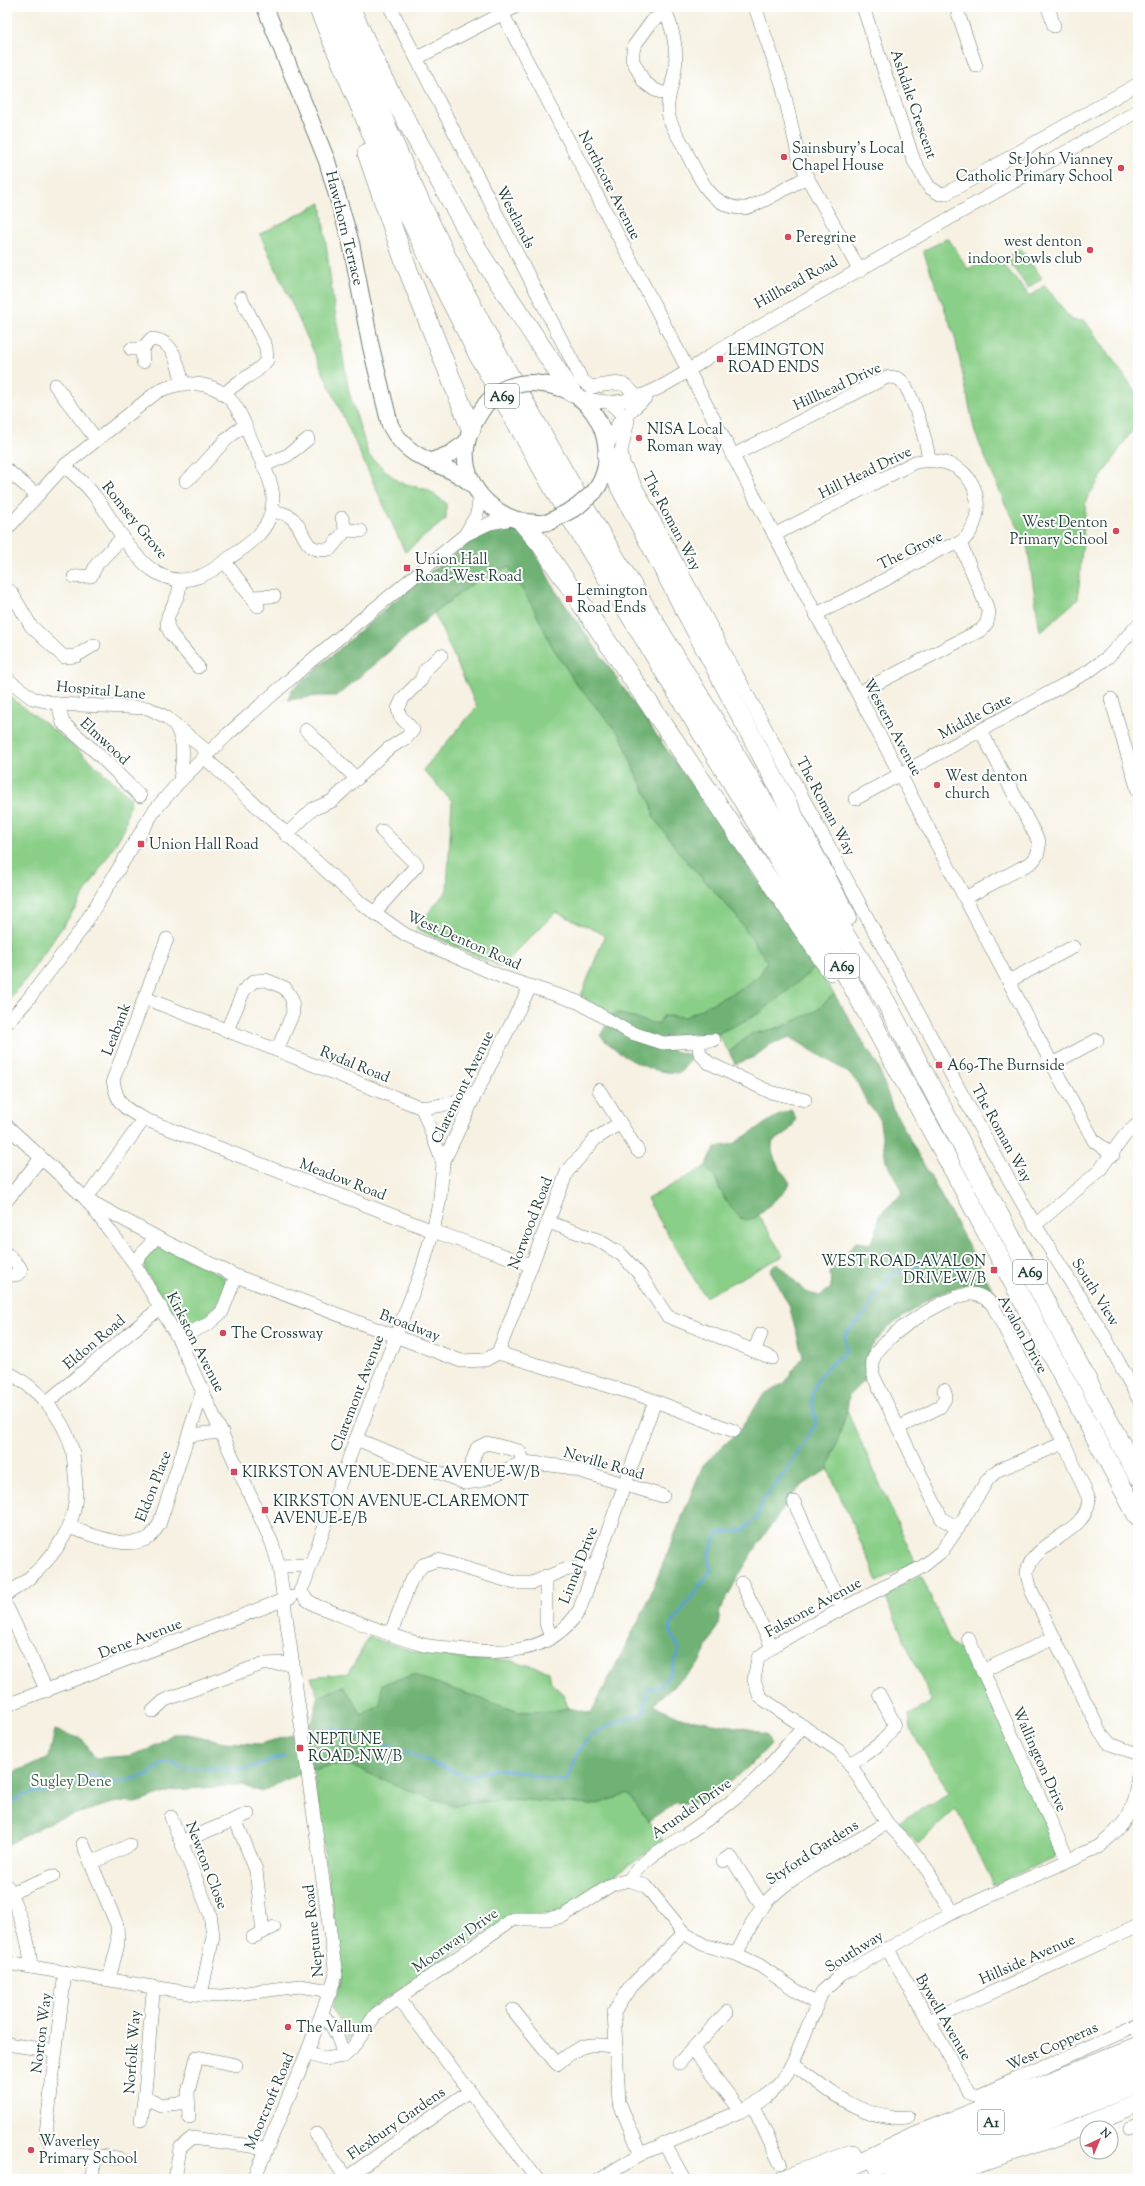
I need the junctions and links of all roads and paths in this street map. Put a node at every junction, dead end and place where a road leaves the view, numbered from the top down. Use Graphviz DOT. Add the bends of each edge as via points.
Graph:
graph roads {
  1 [pos="265,7"];
  2 [pos="318,7"];
  3 [pos="336,7"];
  4 [pos="350,7"];
  5 [pos="390,7"];
  6 [pos="515,7"];
  7 [pos="755,7"];
  8 [pos="863,7"];
  9 [pos="956,7"];
  10 [pos="1048,7"];
  11 [pos="501,10"];
  12 [pos="666,11"];
  13 [pos="1054,26"];
  14 [pos="417,58"];
  15 [pos="976,66"];
  16 [pos="1138,84"];
  17 [pos="669,95"];
  18 [pos="1138,104"];
  19 [pos="1138,111"];
  20 [pos="807,177"];
  21 [pos="858,268"];
  22 [pos="242,298"];
  23 [pos="139,353"];
  24 [pos="688,370"];
  25 [pos="183,383"];
  26 [pos="56,386"];
  27 [pos="574,394"];
  28 [pos="224,395"];
  29 [pos="638,399"];
  30 [pos="609,402"];
  31 [pos="625,416"];
  32 [pos="244,426"];
  33 [pos="469,436"];
  34 [pos="96,439"];
  35 [pos="308,439"];
  36 [pos="607,452"];
  37 [pos="732,456"];
  38 [pos="929,460"];
  39 [pos="432,461"];
  40 [pos="64,466"];
  41 [pos="264,466"];
  42 [pos="7,470"];
  43 [pos="186,481"];
  44 [pos="477,490"];
  45 [pos="38,495"];
  46 [pos="271,511"];
  47 [pos="517,521"];
  48 [pos="7,529"];
  49 [pos="361,531"];
  50 [pos="465,534"];
  51 [pos="774,535"];
  52 [pos="123,537"];
  53 [pos="960,543"];
  54 [pos="225,562"];
  55 [pos="74,577"];
  56 [pos="181,580"];
  57 [pos="7,589"];
  58 [pos="274,596"];
  59 [pos="816,614"];
  60 [pos="1138,625"];
  61 [pos="94,645"];
  62 [pos="441,655"];
  63 [pos="198,667"];
  64 [pos="7,679"];
  65 [pos="858,693"];
  66 [pos="1111,699"];
  67 [pos="58,704"];
  68 [pos="175,724"];
  69 [pos="306,730"];
  70 [pos="981,731"];
  71 [pos="207,755"];
  72 [pos="1135,767"];
  73 [pos="900,775"];
  74 [pos="357,779"];
  75 [pos="180,781"];
  76 [pos="1138,791"];
  77 [pos="140,796"];
  78 [pos="855,799"];
  79 [pos="382,831"];
  80 [pos="286,835"];
  81 [pos="965,898"];
  82 [pos="374,913"];
  83 [pos="167,939"];
  84 [pos="1073,947"];
  85 [pos="1009,981"];
  86 [pos="530,987"];
  87 [pos="145,998"];
  88 [pos="886,1002"];
  89 [pos="7,1023"];
  90 [pos="227,1030"];
  91 [pos="714,1040"];
  92 [pos="1096,1040"];
  93 [pos="698,1042"];
  94 [pos="277,1050"];
  95 [pos="1052,1064"];
  96 [pos="599,1090"];
  97 [pos="477,1091"];
  98 [pos="805,1100"];
  99 [pos="422,1108"];
  100 [pos="144,1119"];
  101 [pos="620,1123"];
  102 [pos="1138,1124"];
  103 [pos="7,1126"];
  104 [pos="638,1151"];
  105 [pos="1112,1155"];
  106 [pos="41,1158"];
  107 [pos="443,1163"];
  108 [pos="954,1171"];
  109 [pos="86,1199"];
  110 [pos="7,1200"];
  111 [pos="548,1222"];
  112 [pos="1035,1225"];
  113 [pos="433,1231"];
  114 [pos="156,1237"];
  115 [pos="7,1254"];
  116 [pos="134,1263"];
  117 [pos="531,1265"];
  118 [pos="7,1276"];
  119 [pos="236,1276"];
  120 [pos="161,1307"];
  121 [pos="761,1334"];
  122 [pos="396,1336"];
  123 [pos="178,1338"];
  124 [pos="754,1351"];
  125 [pos="498,1353"];
  126 [pos="772,1358"];
  127 [pos="7,1372"];
  128 [pos="203,1390"];
  129 [pos="944,1390"];
  130 [pos="1138,1398"];
  131 [pos="655,1401"];
  132 [pos="47,1402"];
  133 [pos="898,1428"];
  134 [pos="734,1431"];
  135 [pos="222,1432"];
  136 [pos="189,1435"];
  137 [pos="356,1439"];
  138 [pos="1064,1443"];
  139 [pos="1124,1447"];
  140 [pos="524,1462"];
  141 [pos="1138,1462"];
  142 [pos="1138,1476"];
  143 [pos="465,1483"];
  144 [pos="624,1485"];
  145 [pos="663,1496"];
  146 [pos="794,1502"];
  147 [pos="1138,1517"];
  148 [pos="68,1527"];
  149 [pos="958,1528"];
  150 [pos="311,1565"];
  151 [pos="597,1565"];
  152 [pos="279,1566"];
  153 [pos="546,1576"];
  154 [pos="742,1584"];
  155 [pos="300,1591"];
  156 [pos="7,1594"];
  157 [pos="285,1600"];
  158 [pos="7,1607"];
  159 [pos="842,1608"];
  160 [pos="287,1614"];
  161 [pos="391,1633"];
  162 [pos="551,1638"];
  163 [pos="968,1638"];
  164 [pos="1054,1638"];
  165 [pos="772,1647"];
  166 [pos="293,1663"];
  167 [pos="982,1671"];
  168 [pos="47,1691"];
  169 [pos="879,1694"];
  170 [pos="7,1705"];
  171 [pos="153,1711"];
  172 [pos="803,1726"];
  173 [pos="1138,1754"];
  174 [pos="850,1764"];
  175 [pos="1138,1770"];
  176 [pos="1135,1810"];
  177 [pos="248,1814"];
  178 [pos="171,1816"];
  179 [pos="234,1819"];
  180 [pos="887,1823"];
  181 [pos="181,1842"];
  182 [pos="83,1844"];
  183 [pos="130,1845"];
  184 [pos="1068,1860"];
  185 [pos="723,1861"];
  186 [pos="91,1863"];
  187 [pos="53,1876"];
  188 [pos="629,1880"];
  189 [pos="8,1890"];
  190 [pos="763,1906"];
  191 [pos="952,1913"];
  192 [pos="1138,1926"];
  193 [pos="263,1932"];
  194 [pos="684,1933"];
  195 [pos="887,1948"];
  196 [pos="736,1954"];
  197 [pos="7,1964"];
  198 [pos="31,1967"];
  199 [pos="65,1972"];
  200 [pos="109,1979"];
  201 [pos="154,1987"];
  202 [pos="331,1991"];
  203 [pos="201,1995"];
  204 [pos="398,1999"];
  205 [pos="816,2004"];
  206 [pos="513,2010"];
  207 [pos="726,2012"];
  208 [pos="322,2014"];
  209 [pos="929,2021"];
  210 [pos="1138,2025"];
  211 [pos="7,2044"];
  212 [pos="616,2047"];
  213 [pos="1138,2047"];
  214 [pos="693,2049"];
  215 [pos="54,2051"];
  216 [pos="307,2053"];
  217 [pos="344,2056"];
  218 [pos="680,2063"];
  219 [pos="793,2063"];
  220 [pos="236,2065"];
  221 [pos="1138,2066"];
  222 [pos="1138,2084"];
  223 [pos="469,2091"];
  224 [pos="978,2096"];
  225 [pos="145,2098"];
  226 [pos="188,2102"];
  227 [pos="1138,2104"];
  228 [pos="747,2108"];
  229 [pos="189,2117"];
  230 [pos="908,2117"];
  231 [pos="142,2120"];
  232 [pos="316,2134"];
  233 [pos="915,2136"];
  234 [pos="664,2143"];
  235 [pos="266,2148"];
  236 [pos="641,2154"];
  237 [pos="95,2156"];
  238 [pos="118,2158"];
  239 [pos="782,2171"];
  240 [pos="93,2179"];
  241 [pos="175,2179"];
  242 [pos="254,2179"];
  243 [pos="537,2179"];
  244 [pos="600,2179"];
  245 [pos="684,2179"];
  246 [pos="825,2179"];
  247 [pos="845,2179"];
  248 [pos="892,2179"];
  249 [pos="931,2179"];
  1 -- 39 [label="main road, Hawthorn Terrace" via="329,168 352,243 370,343 390,425 396,437 411,453"];
  2 -- 33 [label="highway" via="404,260"];
  2 -- 108 [label="highway, A69" via="391,178 480,358 563,505 821,929"];
  3 -- 88 [label="highway, A69" via="406,172 495,350 575,492"];
  4 -- 27 [label="highway" via="382,77 482,257"];
  5 -- 14 [label="street, Westlands"];
  6 -- 11 [label="street"];
  7 -- 20 [label="street" via="782,84 798,154"];
  8 -- 16 [label="street, Ashdale Crescent" via="914,160 928,187 940,194 947,193"];
  9 -- 15 [label="street"];
  10 -- 13 [label="street"];
  11 -- 14 [label="street"];
  11 -- 24 [label="street, Northcote Avenue"];
  12 -- 17 [label="street" via="674,34 676,50 675,70"];
  12 -- 17 [label="street" via="653,20 634,46 632,60 644,82 655,90"];
  14 -- 29 [label="street, Westlands" via="582,380 591,387 624,384 632,389"];
  17 -- 20 [label="street" via="669,117 701,182 718,200 730,206 746,208"];
  18 -- 21 [label="street, Hillhead Road"];
  19 -- 21 [label="street, Hillhead Road"];
  20 -- 21 [label="street"];
  21 -- 24 [label="street, Hillhead Road"];
  22 -- 28 [label="street" via="266,347 267,360 253,374 234,384"];
  23 -- 25 [label="street" via="151,340 164,341 170,346"];
  24 -- 29 [label="street, Hillhead Road"];
  24 -- 37 [label="street, Western Avenue"];
  25 -- 28 [label="street, Romsey Grove" via="201,384"];
  25 -- 34 [label="street, Romsey Grove" via="168,386 157,392"];
  26 -- 34 [label="street"];
  27 -- 30 [label="street, Hillhead Road"];
  27 -- 33 [label="main road, bridge" via="560,388 533,383 509,386 486,404"];
  27 -- 36 [label="main road" via="596,416 601,425"];
  28 -- 32 [label="street, Romsey Grove" via="234,404"];
  29 -- 30 [label="street, Hillhead Road"];
  29 -- 31 [label="street, Hillhead Road"];
  30 -- 31 [label="street"];
  31 -- 36 [label="street, Hillhead Road" via="615,428"];
  31 -- 112 [label="street, The Roman Way" via="628,425 621,451 623,463 987,1141"];
  32 -- 41 [label="street, Romsey Grove"];
  32 -- 43 [label="street" via="231,434 209,460"];
  33 -- 39 [label="main road" via="450,454"];
  33 -- 44 [label="main road" via="467,466"];
  34 -- 40 [label="street, Romsey Grove"];
  35 -- 41 [label="street" via="288,455"];
  36 -- 47 [label="main road, bridge" via="604,474 594,492 577,507 549,522 533,524"];
  36 -- 88 [label="highway" via="620,487 863,948"];
  37 -- 38 [label="street, Hillhead Drive" via="886,377 897,378 905,384 927,441"];
  37 -- 51 [label="street, Western Avenue"];
  38 -- 51 [label="street, Hill Head Drive" via="916,462"];
  38 -- 53 [label="street, Hill Head Drive" via="950,464 964,474 973,486 978,503 977,519 971,532"];
  39 -- 44 [label="main road, Hawthorn Terrace" via="460,474"];
  40 -- 45 [label="street, Romsey Grove"];
  40 -- 52 [label="street, Romsey Grove" via="94,496"];
  41 -- 46 [label="street, Romsey Grove" via="273,493"];
  42 -- 45 [label="street"];
  44 -- 47 [label="main road" via="494,509"];
  44 -- 50 [label="street" via="477,514"];
  45 -- 48 [label="street, Romsey Grove"];
  46 -- 49 [label="street" via="290,516 306,542 316,549 330,549 341,538 344,524"];
  46 -- 54 [label="street, Romsey Grove" via="264,529 258,536"];
  47 -- 50 [label="street" via="490,523"];
  47 -- 108 [label="highway" via="540,543 815,946"];
  50 -- 71 [label="street" via="313,659"];
  51 -- 59 [label="street, Western Avenue"];
  52 -- 55 [label="street" via="97,564 91,576"];
  52 -- 56 [label="street, Romsey Grove" via="145,564 166,578"];
  53 -- 59 [label="street, The Grove" via="941,549"];
  53 -- 65 [label="street, The Grove" via="989,612 987,623 981,630"];
  54 -- 56 [label="street, Romsey Grove" via="206,575"];
  54 -- 58 [label="street" via="255,602"];
  56 -- 63 [label="street" via="178,595 168,616 168,626 171,634"];
  57 -- 61 [label="street" via="31,626 64,657 76,656"];
  59 -- 65 [label="street, Western Avenue"];
  60 -- 70 [label="street, Middle Gate" via="1108,657 1066,685"];
  62 -- 74 [label="street" via="425,670 421,680 403,698 398,709 400,716 413,730 388,749"];
  64 -- 67 [label="street, Hospital Lane" via="32,698"];
  65 -- 73 [label="street, Western Avenue"];
  66 -- 72 [label="street"];
  67 -- 68 [label="street, Hospital Lane" via="148,708"];
  67 -- 77 [label="street, Elmwood" via="63,723"];
  68 -- 71 [label="street, Hospital Lane"];
  68 -- 75 [label="street" via="181,735 183,750"];
  69 -- 74 [label="street"];
  70 -- 73 [label="street, Middle Gate"];
  70 -- 81 [label="street" via="1038,842 1039,850 1038,857 1032,862"];
  71 -- 75 [label="street"];
  71 -- 80 [label="street, West Denton Road"];
  72 -- 76 [label="street"];
  73 -- 78 [label="street, Middle Gate"];
  73 -- 81 [label="street, Western Avenue"];
  74 -- 80 [label="street" via="332,801 313,809"];
  75 -- 89 [label="street" via="154,811 80,930"];
  79 -- 82 [label="street" via="417,865"];
  80 -- 82 [label="street, West Denton Road"];
  81 -- 85 [label="street, Western Avenue"];
  82 -- 86 [label="street, West Denton Road" via="406,935"];
  83 -- 87 [label="street, Leabank"];
  84 -- 85 [label="street"];
  85 -- 95 [label="street, Western Avenue"];
  86 -- 93 [label="street, West Denton Road" via="578,1002 629,1032 664,1043"];
  86 -- 97 [label="street, Claremont Avenue"];
  87 -- 90 [label="street, Rydal Road"];
  87 -- 100 [label="street, Leabank" via="114,1080 116,1097 126,1110"];
  88 -- 139 [label="highway, A69"];
  90 -- 94 [label="street, Rydal Road"];
  90 -- 94 [label="street" via="244,990 254,982 266,980 285,988 292,999 293,1013"];
  91 -- 93 [label="street, West Denton Road"];
  92 -- 95 [label="street"];
  93 -- 98 [label="street" via="700,1054 709,1063 770,1092"];
  94 -- 99 [label="street, Rydal Road"];
  95 -- 105 [label="street, Western Avenue" via="1094,1141"];
  96 -- 101 [label="street"];
  97 -- 99 [label="street" via="450,1104"];
  97 -- 107 [label="street, Claremont Avenue"];
  99 -- 107 [label="street"];
  100 -- 109 [label="street"];
  100 -- 113 [label="street, Meadow Road"];
  101 -- 104 [label="street"];
  101 -- 111 [label="street, Norwood Road" via="595,1139 567,1172"];
  102 -- 105 [label="street" via="1125,1135"];
  103 -- 106 [label="street, Kirkston Avenue"];
  105 -- 112 [label="street" via="1099,1172"];
  106 -- 109 [label="street, Kirkston Avenue"];
  106 -- 110 [label="street"];
  107 -- 113 [label="street, Claremont Avenue" via="440,1198"];
  108 -- 147 [label="highway, A69"];
  109 -- 114 [label="street, Broadway"];
  109 -- 116 [label="street, Kirkston Avenue"];
  111 -- 117 [label="street, Norwood Road"];
  111 -- 124 [label="street" via="598,1240 622,1255 641,1276 667,1316"];
  112 -- 130 [label="street, South View" via="1104,1335"];
  113 -- 117 [label="street, Meadow Road"];
  113 -- 122 [label="street, Claremont Avenue" via="422,1269"];
  114 -- 116 [label="street"];
  114 -- 119 [label="street, Broadway"];
  115 -- 118 [label="street" via="21,1270 18,1274"];
  116 -- 120 [label="street, Kirkston Avenue"];
  117 -- 125 [label="street, Norwood Road"];
  119 -- 122 [label="street, Broadway"];
  119 -- 123 [label="street" via="222,1312 208,1324"];
  120 -- 123 [label="street, Kirkston Avenue"];
  120 -- 132 [label="street, Eldon Road"];
  121 -- 124 [label="street"];
  122 -- 125 [label="street, Broadway" via="461,1361 485,1360"];
  122 -- 137 [label="street, Claremont Avenue"];
  123 -- 128 [label="street, Kirkston Avenue"];
  124 -- 126 [label="street"];
  125 -- 131 [label="street"];
  127 -- 132 [label="street" via="23,1380"];
  128 -- 135 [label="street, Kirkston Avenue"];
  128 -- 136 [label="street, Eldon Place"];
  129 -- 133 [label="street" via="946,1397 940,1407"];
  131 -- 134 [label="street"];
  131 -- 144 [label="street, Linnel Drive"];
  132 -- 148 [label="street" via="72,1449 76,1490"];
  133 -- 138 [label="street, Avalon Drive" via="873,1375 873,1360 887,1341 905,1325 942,1303 964,1295 976,1294 992,1304"];
  133 -- 149 [label="street, Avalon Drive" via="942,1519"];
  135 -- 136 [label="street"];
  135 -- 152 [label="street, Kirkston Avenue" via="272,1543"];
  136 -- 148 [label="street, Eldon Place" via="159,1525 151,1536 139,1542 119,1542"];
  137 -- 143 [label="street"];
  137 -- 150 [label="street, Claremont Avenue"];
  138 -- 149 [label="street, Falstone Avenue" via="998,1470 988,1479"];
  138 -- 164 [label="street" via="1086,1489 1089,1508 1081,1520 1040,1553 1027,1573 1031,1590"];
  139 -- 141 [label="street"];
  139 -- 142 [label="highway, A69"];
  140 -- 143 [label="street, Neville Road" via="480,1481"];
  140 -- 143 [label="street" via="519,1451 487,1443 478,1448"];
  140 -- 144 [label="street, Neville Road" via="567,1467"];
  144 -- 145 [label="street, Neville Road"];
  144 -- 151 [label="street, Linnel Drive"];
  146 -- 159 [label="street"];
  148 -- 156 [label="street" via="40,1570"];
  149 -- 159 [label="street, Falstone Avenue" via="942,1551 922,1567"];
  150 -- 152 [label="street"];
  150 -- 155 [label="street, Claremont Avenue"];
  151 -- 153 [label="street" via="564,1570"];
  151 -- 162 [label="street, Linnel Drive" via="578,1611 569,1625"];
  152 -- 157 [label="street, Kirkston Avenue"];
  153 -- 161 [label="street" via="532,1583 515,1583 438,1560 423,1565 411,1580"];
  153 -- 162 [label="street" via="546,1623"];
  154 -- 165 [label="street"];
  155 -- 157 [label="street, Dene Avenue"];
  155 -- 161 [label="street, Linnel Drive" via="307,1600 317,1606"];
  157 -- 160 [label="street, Kirkston Avenue"];
  157 -- 168 [label="street, Dene Avenue"];
  158 -- 168 [label="street"];
  159 -- 165 [label="street, Falstone Avenue"];
  160 -- 166 [label="street, Neptune Road"];
  161 -- 162 [label="street, Linnel Drive" via="420,1645 498,1652 528,1648"];
  163 -- 167 [label="street, Wallington Drive"];
  164 -- 167 [label="street"];
  164 -- 173 [label="street" via="1100,1732 1110,1744"];
  165 -- 172 [label="street, Falstone Avenue" via="758,1658 754,1680 760,1697"];
  166 -- 171 [label="street" via="262,1664 165,1700"];
  166 -- 202 [label="street, Neptune Road" via="336,1968"];
  167 -- 184 [label="street, Wallington Drive"];
  168 -- 170 [label="street, Dene Avenue"];
  169 -- 174 [label="street" via="894,1723 892,1732"];
  172 -- 174 [label="street, Falstone Avenue" via="839,1751"];
  172 -- 188 [label="street, Arundel Drive" via="777,1757 734,1800 684,1836 654,1852"];
  174 -- 180 [label="street, Falstone Avenue"];
  175 -- 176 [label="street, Southway"];
  176 -- 184 [label="street, Southway" via="1118,1831 1098,1847"];
  177 -- 179 [label="street"];
  178 -- 181 [label="street, Newton Close"];
  179 -- 181 [label="street"];
  179 -- 193 [label="street" via="256,1870"];
  180 -- 190 [label="street, Styford Gardens" via="805,1872 778,1891"];
  180 -- 191 [label="street, Falstone Avenue" via="923,1865"];
  181 -- 203 [label="street, Newton Close" via="210,1914 213,1936"];
  182 -- 186 [label="street"];
  183 -- 186 [label="street"];
  184 -- 191 [label="street, Southway"];
  185 -- 190 [label="street" via="730,1856"];
  186 -- 200 [label="street" via="117,1925 118,1944"];
  187 -- 189 [label="street"];
  188 -- 194 [label="street" via="646,1886"];
  188 -- 204 [label="street, Moorway Drive" via="611,1884 562,1916 547,1919 513,1919"];
  189 -- 198 [label="street" via="23,1922 30,1945"];
  190 -- 196 [label="street, Styford Gardens"];
  191 -- 195 [label="street, Southway"];
  192 -- 209 [label="street, Hillside Avenue"];
  194 -- 196 [label="street" via="704,1945"];
  194 -- 212 [label="street" via="631,1986 614,2012"];
  195 -- 205 [label="street, Southway" via="842,1974 822,1992"];
  195 -- 209 [label="street, Bywell Avenue"];
  196 -- 205 [label="street" via="758,1965"];
  197 -- 198 [label="street, Neptune Road"];
  198 -- 199 [label="street, Neptune Road"];
  199 -- 200 [label="street, Neptune Road"];
  199 -- 215 [label="street, Norton Way"];
  200 -- 201 [label="street, Neptune Road"];
  201 -- 203 [label="street, Neptune Road"];
  201 -- 225 [label="street, Norfolk Way"];
  202 -- 203 [label="street, Neptune Road" via="300,1986 224,1996"];
  202 -- 208 [label="street, Moorcroft Road"];
  204 -- 217 [label="street, Moorway Drive" via="376,2014"];
  204 -- 223 [label="street"];
  205 -- 219 [label="street, Southway" via="803,2043"];
  206 -- 212 [label="street" via="516,2024 557,2064 583,2046 601,2044"];
  207 -- 214 [label="street"];
  208 -- 216 [label="street, Moorcroft Road"];
  208 -- 217 [label="street" via="331,2023"];
  209 -- 224 [label="street, Bywell Avenue" via="970,2093"];
  210 -- 224 [label="street, West Copperas"];
  211 -- 215 [label="street"];
  212 -- 236 [label="street" via="619,2102"];
  213 -- 233 [label="highway"];
  214 -- 218 [label="street"];
  214 -- 228 [label="street"];
  215 -- 237 [label="street, Norton Way" via="46,2133 51,2146 67,2153"];
  216 -- 217 [label="street" via="324,2059"];
  216 -- 235 [label="street, Moorcroft Road"];
  219 -- 228 [label="street, Southway" via="782,2081 766,2097"];
  219 -- 230 [label="street" via="824,2088 850,2103 894,2118"];
  220 -- 226 [label="street" via="197,2057"];
  221 -- 247 [label="highway, A1"];
  222 -- 248 [label="highway, A1"];
  223 -- 232 [label="street, Flexbury Gardens" via="346,2178"];
  223 -- 243 [label="street"];
  225 -- 226 [label="street" via="161,2105"];
  225 -- 231 [label="street, Norfolk Way"];
  226 -- 229 [label="street"];
  227 -- 249 [label="highway" via="1073,2130"];
  228 -- 234 [label="street, Southway"];
  228 -- 239 [label="street"];
  233 -- 239 [label="highway"];
  233 -- 246 [label="highway"];
  234 -- 236 [label="street, Southway"];
  234 -- 245 [label="street"];
  235 -- 241 [label="street" via="192,2138 180,2148"];
  235 -- 242 [label="street, Moorcroft Road"];
  236 -- 244 [label="street, Southway"];
  237 -- 238 [label="street, Norton Way"];
  237 -- 240 [label="street"];
}
